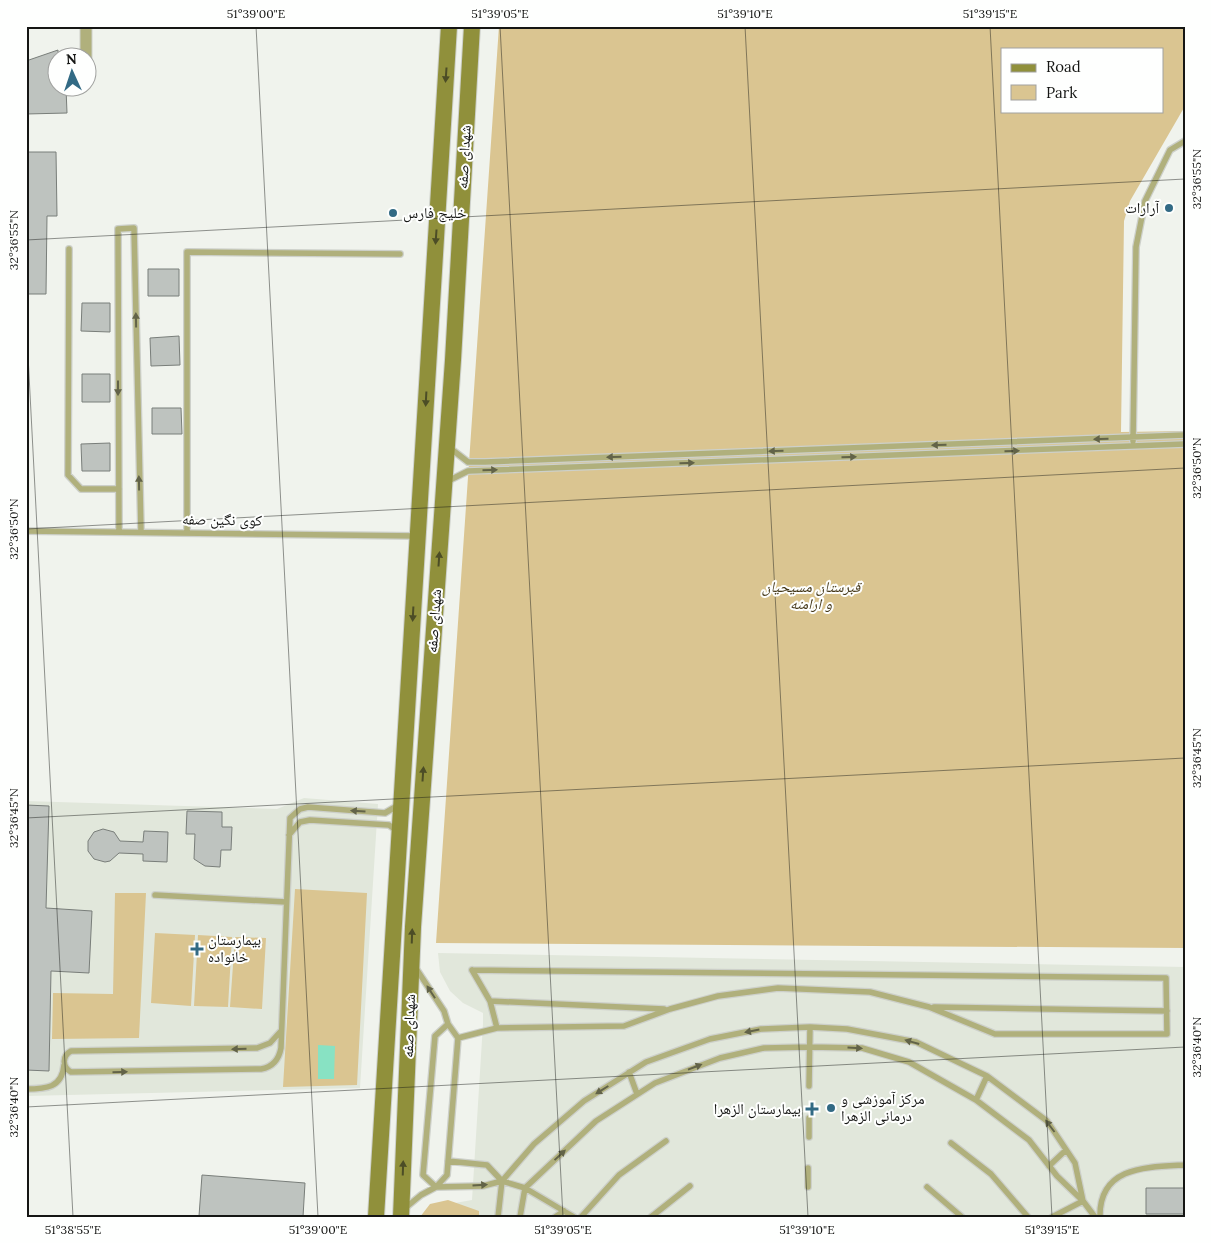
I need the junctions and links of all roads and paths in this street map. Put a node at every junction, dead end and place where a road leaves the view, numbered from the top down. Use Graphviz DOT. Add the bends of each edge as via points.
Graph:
graph roads {
  1 [pos="86,26"];
  2 [pos="449,26"];
  3 [pos="472,26"];
  4 [pos="86,48"];
  5 [pos="1185,141"];
  6 [pos="69,249"];
  7 [pos="400,254"];
  8 [pos="434,258"];
  9 [pos="458,259"];
  10 [pos="1185,435"];
  11 [pos="1133,438"];
  12 [pos="1185,444"];
  13 [pos="447,445"];
  14 [pos="1133,446"];
  15 [pos="444,483"];
  16 [pos="119,489"];
  17 [pos="26,531"];
  18 [pos="119,532"];
  19 [pos="140,532"];
  20 [pos="187,532"];
  21 [pos="417,536"];
  22 [pos="401,801"];
  23 [pos="399,834"];
  24 [pos="289,835"];
  25 [pos="155,895"];
  26 [pos="286,902"];
  27 [pos="411,960"];
  28 [pos="490,1001"];
  29 [pos="929,1007"];
  30 [pos="669,1010"];
  31 [pos="1167,1011"];
  32 [pos="448,1024"];
  33 [pos="810,1027"];
  34 [pos="497,1028"];
  35 [pos="281,1030"];
  36 [pos="458,1038"];
  37 [pos="809,1047"];
  38 [pos="64,1065"];
  39 [pos="629,1072"];
  40 [pos="988,1076"];
  41 [pos="809,1086"];
  42 [pos="26,1090"];
  43 [pos="637,1094"];
  44 [pos="976,1100"];
  45 [pos="809,1118"];
  46 [pos="809,1137"];
  47 [pos="666,1141"];
  48 [pos="951,1143"];
  49 [pos="1066,1150"];
  50 [pos="448,1161"];
  51 [pos="1185,1165"];
  52 [pos="1050,1166"];
  53 [pos="808,1168"];
  54 [pos="502,1180"];
  55 [pos="690,1186"];
  56 [pos="808,1187"];
  57 [pos="927,1187"];
  58 [pos="436,1188"];
  59 [pos="525,1188"];
  60 [pos="1083,1201"];
  61 [pos="564,1211"];
  62 [pos="401,1215"];
  63 [pos="376,1217"];
  64 [pos="498,1217"];
  65 [pos="520,1217"];
  66 [pos="555,1217"];
  67 [pos="574,1217"];
  68 [pos="581,1217"];
  69 [pos="651,1217"];
  70 [pos="962,1217"];
  71 [pos="1028,1217"];
  72 [pos="1052,1217"];
  73 [pos="1095,1217"];
  74 [pos="1100,1217"];
  1 -- 4 [label="street"];
  2 -- 8 [label="main road, شهدای صفه, one-way"];
  3 -- 9 [label="main road, شهدای صفه"];
  5 -- 11 [label="lane" via="1170,150 1146,201 1136,246"];
  6 -- 16 [label="lane" via="68,475 81,489"];
  7 -- 20 [label="lane" via="187,252"];
  8 -- 9 [label="main road"];
  8 -- 21 [label="main road, شهدای صفه, one-way"];
  9 -- 13 [label="main road, شهدای صفه"];
  10 -- 11 [label="lane"];
  11 -- 13 [label="lane, one-way" via="485,462 468,462"];
  11 -- 14 [label="lane"];
  12 -- 14 [label="lane"];
  13 -- 15 [label="main road, شهدای صفه"];
  15 -- 14 [label="lane, one-way" via="468,471"];
  27 -- 15 [label="main road, شهدای صفه, one-way"];
  16 -- 18 [label="lane"];
  19 -- 16 [label="lane, one-way" via="134,228 118,228"];
  17 -- 18 [label="lane, کوی نگین صفه"];
  18 -- 19 [label="lane, کوی نگین صفه"];
  19 -- 20 [label="lane, کوی نگین صفه"];
  20 -- 21 [label="lane, کوی نگین صفه"];
  21 -- 22 [label="main road, شهدای صفه, one-way"];
  22 -- 23 [label="main road, شهدای صفه"];
  22 -- 24 [label="lane, one-way" via="396,808 385,813 300,809 290,818"];
  23 -- 24 [label="lane" via="389,825 310,820 300,822"];
  23 -- 63 [label="main road, شهدای صفه"];
  24 -- 26 [label="lane"];
  25 -- 26 [label="lane"];
  26 -- 35 [label="lane"];
  32 -- 27 [label="lane, one-way" via="444,1011"];
  62 -- 27 [label="main road, شهدای صفه, one-way"];
  28 -- 30 [label="lane"];
  28 -- 31 [label="lane" via="472,970 1166,978"];
  28 -- 34 [label="lane"];
  29 -- 30 [label="lane" via="870,992 778,988 718,996"];
  29 -- 31 [label="lane"];
  29 -- 31 [label="lane" via="995,1034 1167,1034"];
  30 -- 34 [label="lane" via="624,1026"];
  32 -- 36 [label="lane"];
  32 -- 58 [label="lane" via="435,1036 423,1175"];
  33 -- 37 [label="lane"];
  33 -- 39 [label="lane, one-way" via="760,1029 710,1039 646,1062"];
  40 -- 33 [label="lane, one-way" via="916,1042 847,1029"];
  34 -- 36 [label="lane"];
  35 -- 38 [label="lane, one-way" via="270,1043 257,1048 71,1051 64,1058"];
  38 -- 35 [label="lane, one-way" via="71,1072 261,1069 279,1058"];
  36 -- 50 [label="lane"];
  37 -- 41 [label="lane"];
  43 -- 37 [label="lane, one-way" via="655,1083 720,1058 764,1048"];
  37 -- 44 [label="lane, one-way" via="862,1048 909,1062"];
  38 -- 42 [label="lane" via="61,1078 55,1085"];
  39 -- 43 [label="lane"];
  39 -- 54 [label="lane, one-way" via="577,1107 534,1144"];
  40 -- 44 [label="lane"];
  49 -- 40 [label="lane, one-way" via="1046,1121"];
  59 -- 43 [label="lane, one-way" via="596,1121"];
  44 -- 52 [label="lane" via="1029,1140"];
  45 -- 46 [label="lane"];
  47 -- 68 [label="lane" via="620,1175"];
  48 -- 71 [label="lane" via="991,1174"];
  49 -- 52 [label="lane"];
  49 -- 60 [label="lane" via="1075,1162"];
  50 -- 54 [label="lane" via="487,1165"];
  50 -- 58 [label="lane" via="447,1176"];
  51 -- 74 [label="lane" via="1136,1168 1115,1179 1104,1195"];
  52 -- 60 [label="lane"];
  53 -- 56 [label="lane"];
  58 -- 54 [label="lane, one-way" via="483,1186"];
  54 -- 59 [label="lane"];
  54 -- 64 [label="lane"];
  55 -- 69 [label="lane"];
  57 -- 70 [label="lane"];
  58 -- 62 [label="lane" via="421,1195"];
  59 -- 61 [label="lane"];
  59 -- 65 [label="lane"];
  60 -- 72 [label="lane"];
  60 -- 73 [label="lane"];
  61 -- 66 [label="lane"];
  61 -- 67 [label="lane"];
}
